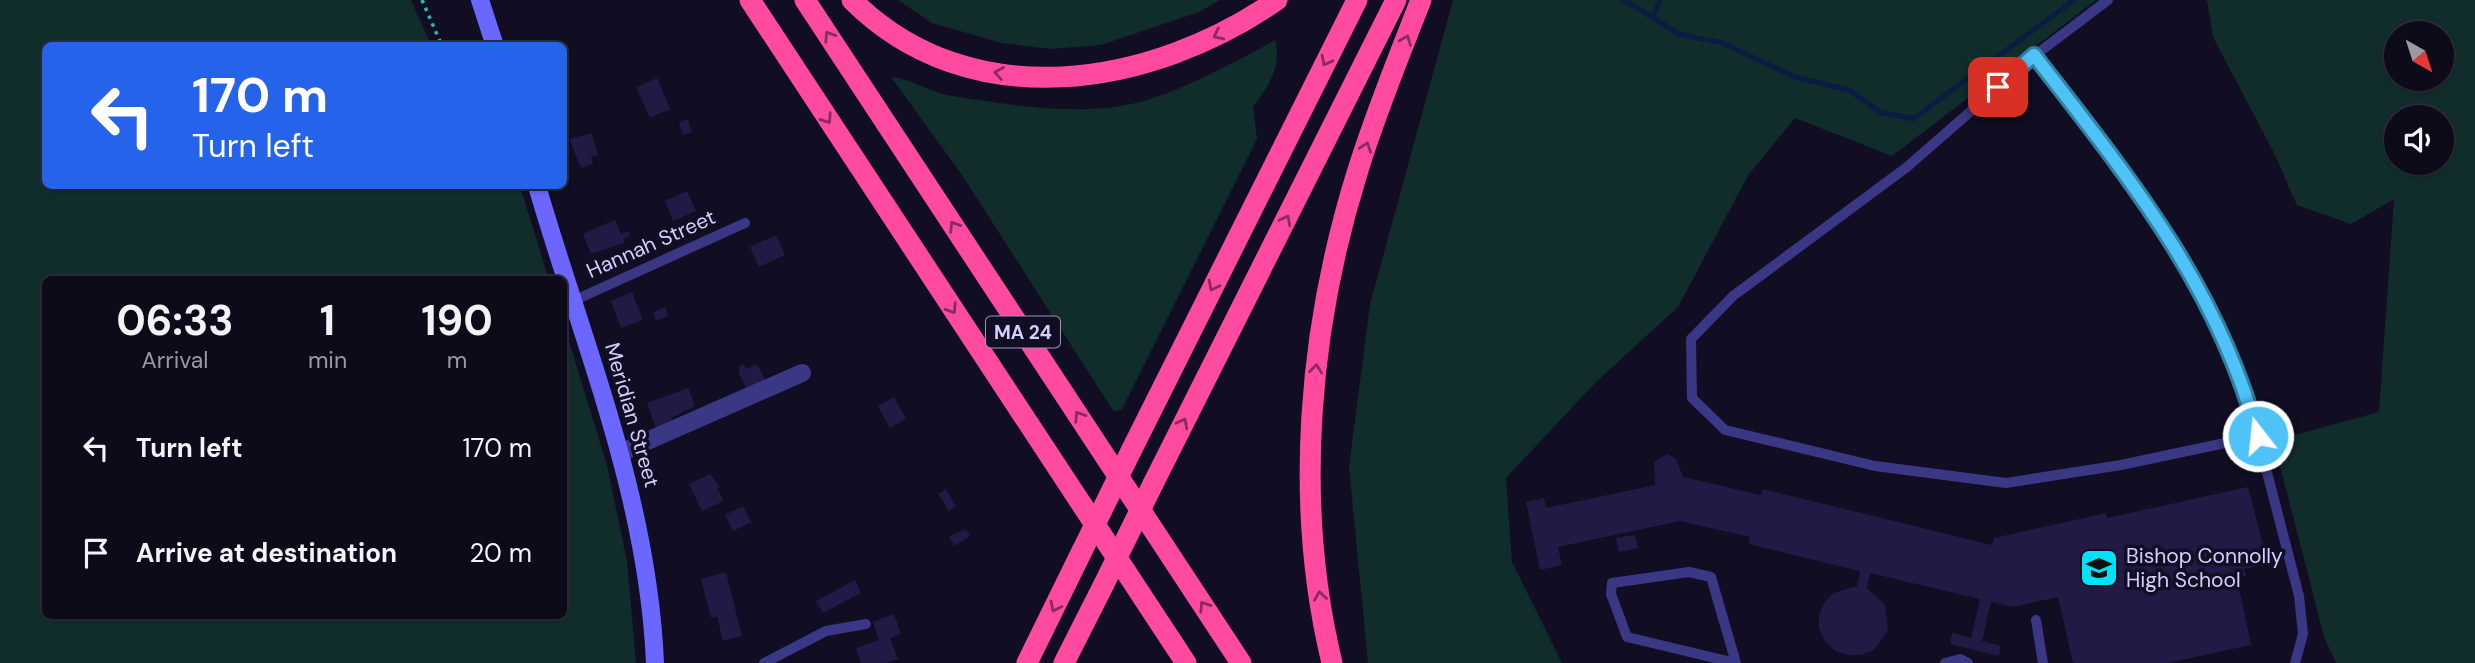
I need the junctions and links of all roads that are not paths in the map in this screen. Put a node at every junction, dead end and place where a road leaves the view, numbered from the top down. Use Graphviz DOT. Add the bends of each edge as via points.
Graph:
graph roads {
  1 [pos="480,0"];
  2 [pos="750,0"];
  3 [pos="805,0"];
  4 [pos="852,0"];
  5 [pos="1277,0"];
  6 [pos="1357,0"];
  7 [pos="1396,0"];
  8 [pos="1421,0"];
  9 [pos="2108,0"];
  10 [pos="494,42"];
  11 [pos="2034,55"];
  12 [pos="538,189"];
  13 [pos="745,223"];
  14 [pos="565,276"];
  15 [pos="567,282"];
  16 [pos="573,301"];
  17 [pos="802,373"];
  18 [pos="2258,436"];
  19 [pos="620,453"];
  20 [pos="2036,620"];
  21 [pos="866,624"];
  22 [pos="654,663"];
  23 [pos="764,663"];
  24 [pos="1027,663"];
  25 [pos="1064,663"];
  26 [pos="1186,663"];
  27 [pos="1241,663"];
  28 [pos="1332,663"];
  29 [pos="1736,663"];
  30 [pos="1945,663"];
  31 [pos="1968,663"];
  32 [pos="2043,663"];
  33 [pos="2295,663"];
  1 -- 10 [label="street"];
  2 -- 26 [label="highway, MA 24, one-way"];
  27 -- 3 [label="highway, MA 24, one-way"];
  5 -- 4 [label="highway, one-way" via="1226,31 1165,58 1102,75 1053,79 1003,75 939,57 894,34"];
  6 -- 24 [label="highway, one-way, bridge"];
  25 -- 7 [label="highway, one-way, bridge"];
  28 -- 8 [label="highway, one-way" via="1318,586 1311,491 1321,329 1358,171"];
  9 -- 11 [label="lane"];
  11 -- 18 [label="lane" via="2137,187 2194,277 2247,395"];
  11 -- 18 [label="lane" via="1907,167 1733,296 1691,339 1692,398 1726,430 1875,466 2006,483 2121,466"];
  12 -- 14 [label="street, Meridian Street"];
  13 -- 16 [label="lane, Hannah Street"];
  15 -- 16 [label="street, Meridian Street"];
  16 -- 19 [label="street, Meridian Street"];
  17 -- 19 [label="street"];
  18 -- 33 [label="lane" via="2299,596 2303,634"];
  19 -- 22 [label="street, Meridian Street" via="637,516"];
  20 -- 32 [label="lane"];
  21 -- 23 [label="lane" via="826,631"];
  29 -- 29 [label="lane" via="1627,637 1611,594 1612,583 1689,572 1712,577"];
  30 -- 31 [label="lane" via="1960,659"];
}
